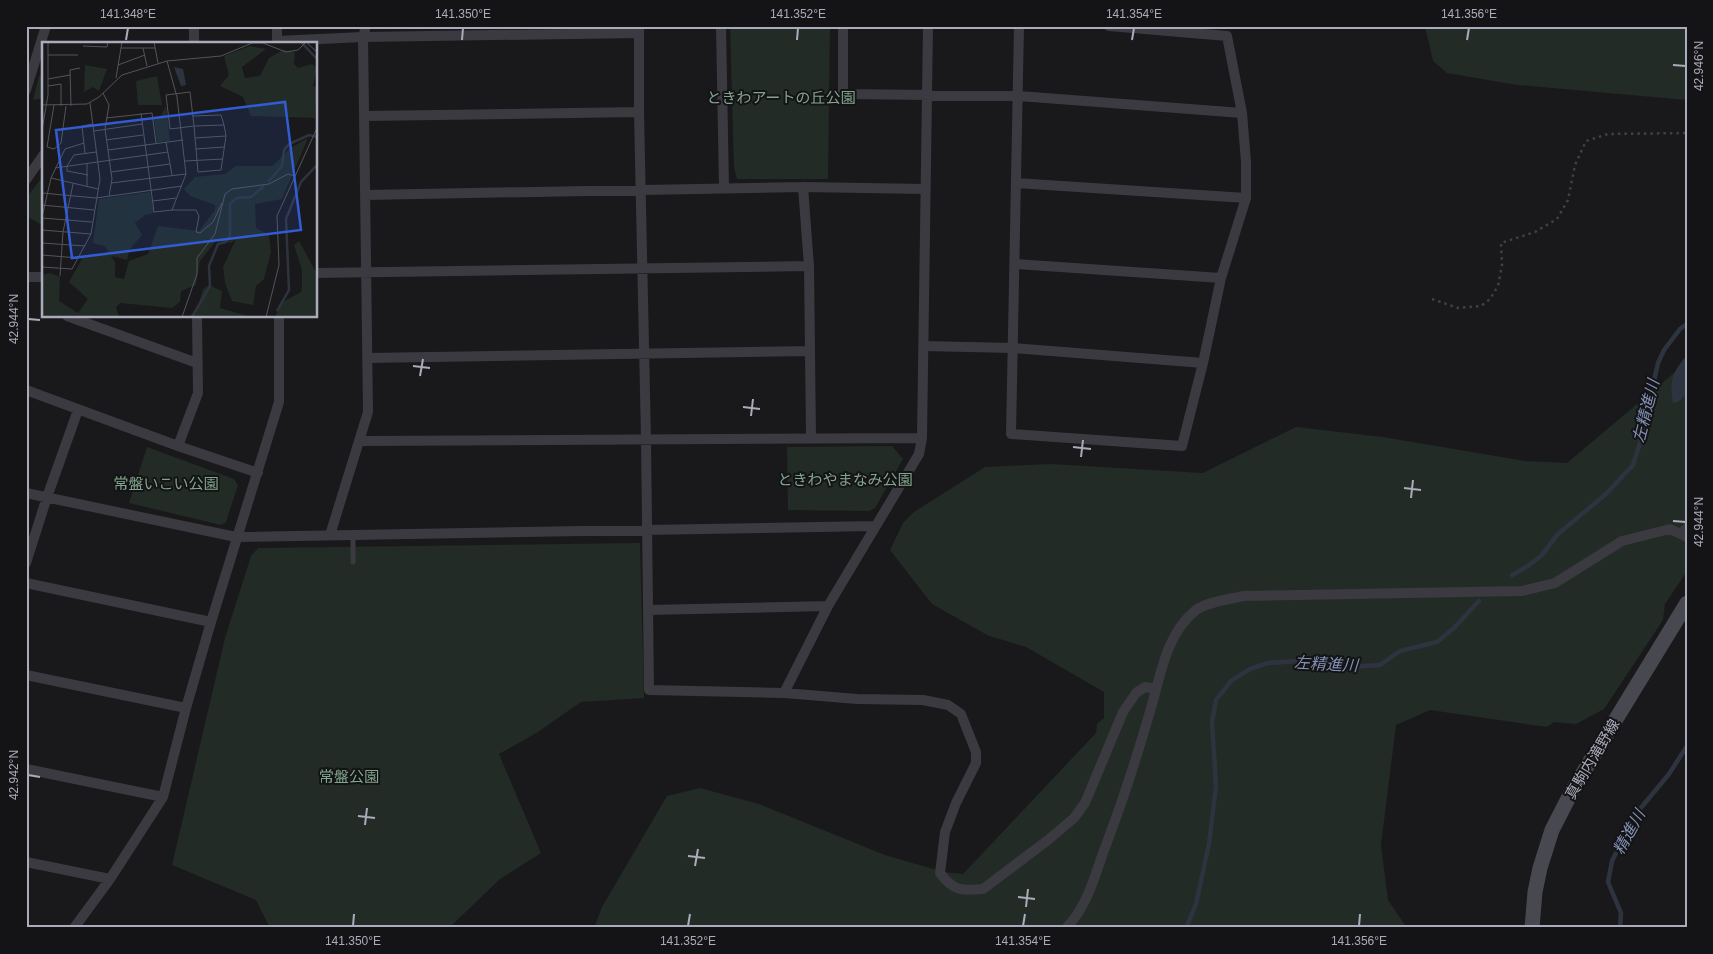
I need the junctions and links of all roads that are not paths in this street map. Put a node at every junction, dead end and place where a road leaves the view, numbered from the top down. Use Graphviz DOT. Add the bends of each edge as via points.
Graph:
graph roads {
  1 [pos="194,26"];
  2 [pos="277,26"];
  3 [pos="721,26"];
  4 [pos="842,26"];
  5 [pos="928,26"];
  6 [pos="1019,26"];
  7 [pos="1109,26"];
  8 [pos="42,27"];
  9 [pos="639,30"];
  10 [pos="365,31"];
  11 [pos="194,42"];
  12 [pos="277,42"];
  13 [pos="26,90"];
  14 [pos="927,94"];
  15 [pos="1019,96"];
  16 [pos="638,112"];
  17 [pos="1242,113"];
  18 [pos="364,116"];
  19 [pos="42,157"];
  20 [pos="26,180"];
  21 [pos="1016,183"];
  22 [pos="803,187"];
  23 [pos="724,188"];
  24 [pos="925,188"];
  25 [pos="640,190"];
  26 [pos="365,195"];
  27 [pos="1246,198"];
  28 [pos="1015,264"];
  29 [pos="809,266"];
  30 [pos="643,267"];
  31 [pos="366,272"];
  32 [pos="318,273"];
  33 [pos="26,277"];
  34 [pos="42,277"];
  35 [pos="1221,278"];
  36 [pos="72,318"];
  37 [pos="196,318"];
  38 [pos="279,318"];
  39 [pos="923,346"];
  40 [pos="1013,348"];
  41 [pos="810,351"];
  42 [pos="644,354"];
  43 [pos="367,358"];
  44 [pos="196,363"];
  45 [pos="1203,363"];
  46 [pos="26,390"];
  47 [pos="78,410"];
  48 [pos="811,438"];
  49 [pos="922,438"];
  50 [pos="646,439"];
  51 [pos="360,441"];
  52 [pos="178,446"];
  53 [pos="258,473"];
  54 [pos="26,493"];
  55 [pos="47,497"];
  56 [pos="1687,524"];
  57 [pos="875,526"];
  58 [pos="648,530"];
  59 [pos="353,535"];
  60 [pos="1682,535"];
  61 [pos="330,536"];
  62 [pos="236,537"];
  63 [pos="353,562"];
  64 [pos="26,564"];
  65 [pos="26,583"];
  66 [pos="1687,603"];
  67 [pos="828,606"];
  68 [pos="648,610"];
  69 [pos="210,622"];
  70 [pos="26,675"];
  71 [pos="1156,689"];
  72 [pos="784,693"];
  73 [pos="186,708"];
  74 [pos="26,769"];
  75 [pos="163,797"];
  76 [pos="26,862"];
  77 [pos="110,879"];
  78 [pos="74,928"];
  79 [pos="1066,928"];
  80 [pos="1532,928"];
  1 -- 11 [label="street"];
  2 -- 12 [label="street"];
  3 -- 23 [label="street"];
  4 -- 14 [label="street" via="843,94"];
  5 -- 14 [label="street"];
  6 -- 15 [label="street"];
  7 -- 17 [label="street" via="1227,36"];
  8 -- 13 [label="street"];
  9 -- 10 [label="street"];
  9 -- 16 [label="street"];
  10 -- 12 [label="street"];
  10 -- 18 [label="street"];
  14 -- 15 [label="street"];
  14 -- 24 [label="street"];
  15 -- 17 [label="street"];
  15 -- 21 [label="street"];
  16 -- 18 [label="street"];
  16 -- 25 [label="street"];
  17 -- 27 [label="street"];
  18 -- 26 [label="street"];
  19 -- 20 [label="street"];
  21 -- 27 [label="street"];
  21 -- 28 [label="street"];
  22 -- 23 [label="street"];
  22 -- 24 [label="street"];
  22 -- 29 [label="street"];
  23 -- 25 [label="street"];
  24 -- 39 [label="street"];
  25 -- 26 [label="street"];
  25 -- 30 [label="street"];
  26 -- 31 [label="street"];
  27 -- 35 [label="street"];
  28 -- 35 [label="street"];
  28 -- 40 [label="street"];
  29 -- 30 [label="street"];
  29 -- 41 [label="street"];
  30 -- 31 [label="street"];
  30 -- 42 [label="street"];
  31 -- 32 [label="street"];
  31 -- 43 [label="street"];
  33 -- 34 [label="street"];
  35 -- 45 [label="street"];
  36 -- 44 [label="street"];
  37 -- 44 [label="street"];
  38 -- 53 [label="street" via="279,402"];
  39 -- 40 [label="street"];
  39 -- 49 [label="street"];
  40 -- 45 [label="street"];
  40 -- 45 [label="street" via="1011,434 1182,446"];
  41 -- 42 [label="street"];
  41 -- 48 [label="street"];
  42 -- 43 [label="street"];
  42 -- 50 [label="street"];
  43 -- 51 [label="street" via="368,412"];
  44 -- 52 [label="street" via="198,393"];
  46 -- 47 [label="street"];
  47 -- 52 [label="street"];
  47 -- 55 [label="street"];
  48 -- 49 [label="street"];
  48 -- 50 [label="street"];
  49 -- 57 [label="street" via="918,454"];
  50 -- 51 [label="street"];
  50 -- 58 [label="street"];
  51 -- 61 [label="street"];
  52 -- 53 [label="street"];
  53 -- 62 [label="street"];
  54 -- 55 [label="street"];
  55 -- 62 [label="street"];
  55 -- 64 [label="street"];
  56 -- 60 [label="lane"];
  57 -- 58 [label="street"];
  57 -- 67 [label="street"];
  58 -- 59 [label="street"];
  58 -- 68 [label="street"];
  59 -- 61 [label="street"];
  59 -- 63 [label="lane"];
  60 -- 71 [label="street" via="1670,529 1622,541 1555,583 1522,591 1270,595 1220,601 1198,608 1185,620 1169,644"];
  61 -- 62 [label="street"];
  62 -- 69 [label="street"];
  65 -- 69 [label="street"];
  66 -- 80 [label="street, 真駒内滝野線" via="1572,791 1552,830 1540,868"];
  67 -- 68 [label="street"];
  67 -- 72 [label="street"];
  68 -- 72 [label="street" via="649,690"];
  69 -- 73 [label="street"];
  70 -- 73 [label="street"];
  71 -- 72 [label="street" via="1145,687 1136,693 1123,712 1085,804 1074,818 983,889 970,890 954,888 940,873 946,832 976,762 976,752 961,714 948,705 923,700"];
  71 -- 79 [label="street" via="1096,872 1080,912"];
  73 -- 75 [label="street"];
  74 -- 75 [label="street"];
  75 -- 77 [label="street"];
  76 -- 77 [label="street"];
  77 -- 78 [label="street"];
}
